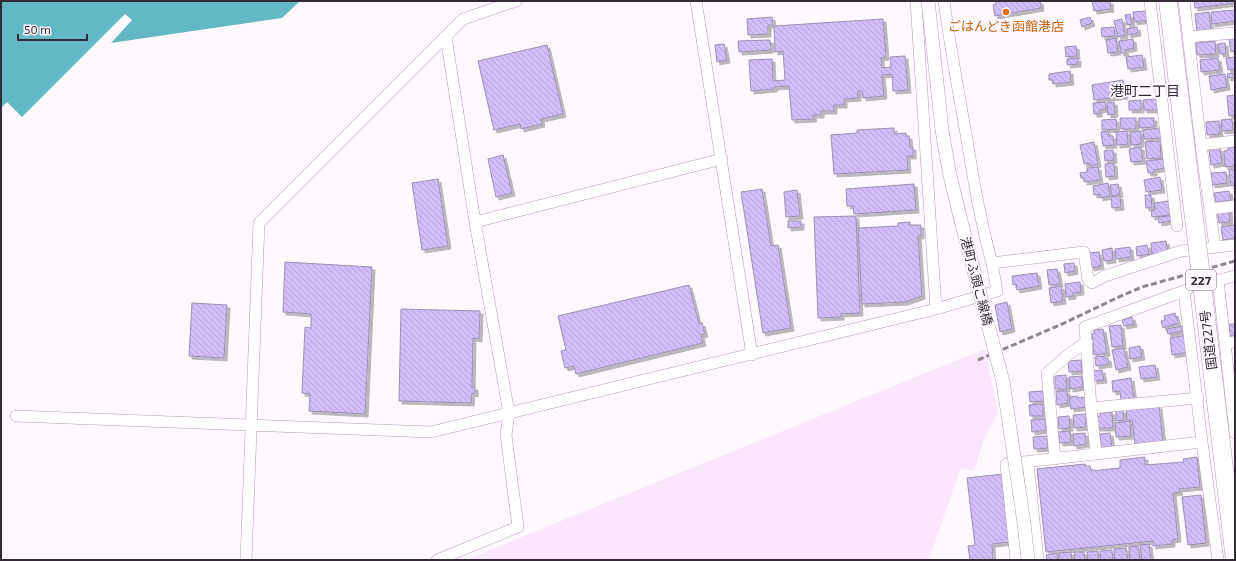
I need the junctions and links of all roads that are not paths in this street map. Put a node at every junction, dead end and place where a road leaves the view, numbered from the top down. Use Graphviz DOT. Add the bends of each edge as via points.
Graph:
graph roads {
  1 [pos="516,1"];
  2 [pos="696,1"];
  3 [pos="916,1"];
  4 [pos="928,1"];
  5 [pos="944,1"];
  6 [pos="1150,1"];
  7 [pos="1168,1"];
  8 [pos="1184,1"];
  9 [pos="1235,32"];
  10 [pos="446,36"];
  11 [pos="1188,37"];
  12 [pos="1235,141"];
  13 [pos="1201,144"];
  14 [pos="722,160"];
  15 [pos="1235,206"];
  16 [pos="1210,209"];
  17 [pos="475,222"];
  18 [pos="1177,226"];
  19 [pos="1235,245"];
  20 [pos="1216,247"];
  21 [pos="992,263"];
  22 [pos="1235,276"];
  23 [pos="936,309"];
  24 [pos="1087,342"];
  25 [pos="1230,343"];
  26 [pos="752,355"];
  27 [pos="1232,386"];
  28 [pos="1198,398"];
  29 [pos="1091,408"];
  30 [pos="509,413"];
  31 [pos="16,416"];
  32 [pos="252,424"];
  33 [pos="1235,433"];
  34 [pos="1202,442"];
  35 [pos="1096,454"];
  36 [pos="1055,459"];
  37 [pos="1028,462"];
  38 [pos="246,560"];
  39 [pos="437,560"];
  40 [pos="1016,560"];
  41 [pos="1028,560"];
  42 [pos="1038,560"];
  43 [pos="1218,560"];
  44 [pos="1235,560"];
  1 -- 10 [label="street" via="463,19"];
  2 -- 14 [label="street"];
  3 -- 23 [label="street"];
  4 -- 41 [label="street, 港町ふ頭こ線橋, bridge" via="949,171 1003,382"];
  5 -- 21 [label="street" via="973,178"];
  6 -- 18 [label="street"];
  7 -- 44 [label="highway, 国道227号 / 227, bridge"];
  8 -- 11 [label="street"];
  9 -- 11 [label="street"];
  10 -- 17 [label="street"];
  10 -- 32 [label="street" via="259,223"];
  11 -- 13 [label="street"];
  12 -- 13 [label="street"];
  13 -- 16 [label="street"];
  14 -- 17 [label="street"];
  14 -- 26 [label="street"];
  15 -- 16 [label="street"];
  16 -- 20 [label="street"];
  17 -- 30 [label="street"];
  19 -- 20 [label="street"];
  20 -- 21 [label="street" via="1181,251 1105,276 1092,283 1088,280 1084,252"];
  21 -- 23 [label="street" via="997,291"];
  22 -- 25 [label="street" via="1216,281"];
  23 -- 26 [label="street"];
  24 -- 28 [label="street" via="1085,327 1185,291"];
  24 -- 29 [label="street"];
  24 -- 36 [label="street" via="1047,373"];
  25 -- 27 [label="street"];
  26 -- 30 [label="street"];
  27 -- 33 [label="street"];
  28 -- 29 [label="street"];
  28 -- 34 [label="street"];
  29 -- 35 [label="street"];
  30 -- 32 [label="street" via="432,432"];
  30 -- 39 [label="street" via="506,435 518,527"];
  31 -- 32 [label="street"];
  32 -- 38 [label="street"];
  34 -- 35 [label="street"];
  34 -- 43 [label="street"];
  35 -- 36 [label="street"];
  36 -- 37 [label="street"];
  37 -- 40 [label="street" via="1006,464"];
  37 -- 42 [label="street"];
}
